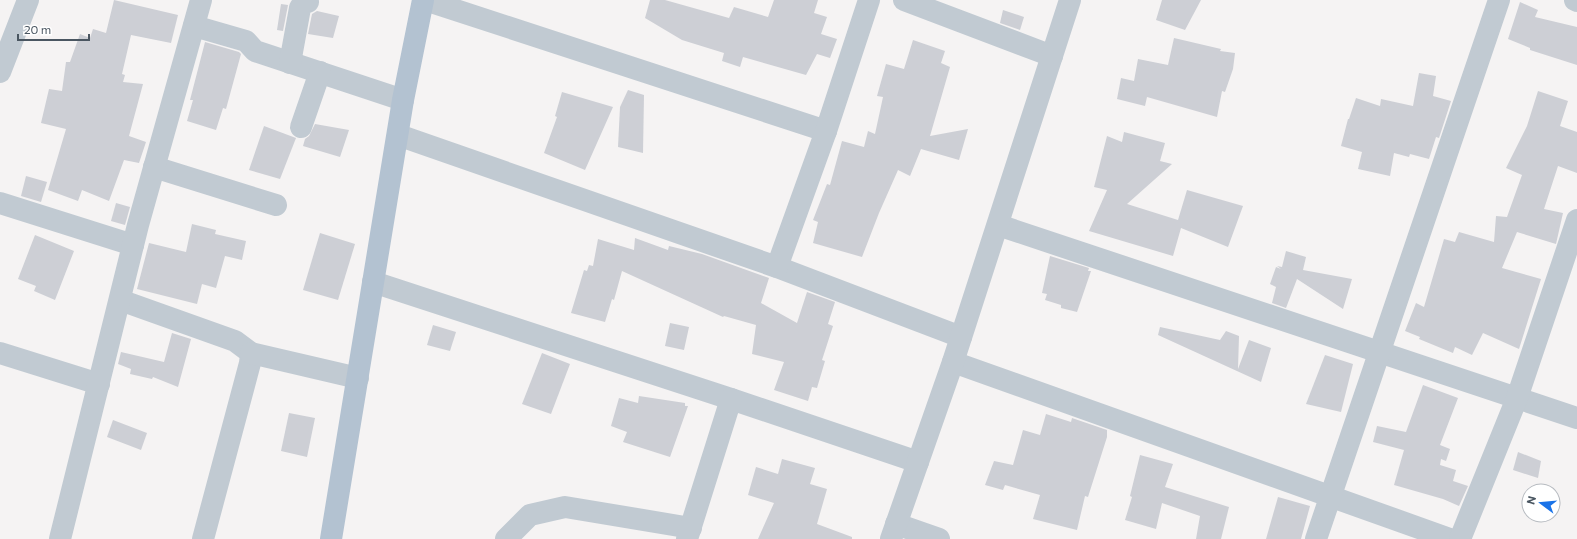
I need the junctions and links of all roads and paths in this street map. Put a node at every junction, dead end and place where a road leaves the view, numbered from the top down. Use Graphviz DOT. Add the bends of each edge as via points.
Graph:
graph roads {
  1 [pos="28,0"];
  2 [pos="201,0"];
  3 [pos="424,0"];
  4 [pos="869,0"];
  5 [pos="904,0"];
  6 [pos="1070,0"];
  7 [pos="1499,0"];
  8 [pos="308,2"];
  9 [pos="194,26"];
  10 [pos="1052,56"];
  11 [pos="290,62"];
  12 [pos="0,72"];
  13 [pos="320,72"];
  14 [pos="403,100"];
  15 [pos="301,127"];
  16 [pos="826,132"];
  17 [pos="398,135"];
  18 [pos="154,167"];
  19 [pos="0,203"];
  20 [pos="276,205"];
  21 [pos="1577,220"];
  22 [pos="998,225"];
  23 [pos="133,245"];
  24 [pos="777,267"];
  25 [pos="373,282"];
  26 [pos="120,300"];
  27 [pos="961,337"];
  28 [pos="1380,352"];
  29 [pos="0,353"];
  30 [pos="251,353"];
  31 [pos="953,362"];
  32 [pos="358,378"];
  33 [pos="99,384"];
  34 [pos="1517,398"];
  35 [pos="731,399"];
  36 [pos="1577,418"];
  37 [pos="918,462"];
  38 [pos="1330,496"];
  39 [pos="894,532"];
  40 [pos="689,533"];
  41 [pos="60,539"];
  42 [pos="203,539"];
  43 [pos="331,539"];
  44 [pos="506,539"];
  45 [pos="939,539"];
  46 [pos="1316,539"];
  47 [pos="1450,539"];
  48 [pos="1460,539"];
  1 -- 12 [label="street"];
  2 -- 9 [label="street"];
  3 -- 14 [label="main road"];
  3 -- 16 [label="street"];
  4 -- 16 [label="street"];
  5 -- 10 [label="street"];
  6 -- 10 [label="street"];
  7 -- 28 [label="street"];
  8 -- 11 [label="street" via="300,8"];
  9 -- 11 [label="street" via="246,41 255,51"];
  9 -- 18 [label="street"];
  10 -- 22 [label="street"];
  11 -- 13 [label="street"];
  13 -- 14 [label="street"];
  13 -- 15 [label="street"];
  14 -- 17 [label="main road"];
  16 -- 24 [label="street"];
  17 -- 24 [label="street"];
  17 -- 25 [label="main road"];
  18 -- 20 [label="street"];
  18 -- 23 [label="street"];
  19 -- 23 [label="street"];
  21 -- 34 [label="street"];
  22 -- 27 [label="street"];
  22 -- 28 [label="street"];
  23 -- 26 [label="street"];
  24 -- 27 [label="street"];
  25 -- 32 [label="main road"];
  25 -- 35 [label="street"];
  26 -- 30 [label="street" via="235,341"];
  26 -- 33 [label="street"];
  27 -- 31 [label="street"];
  28 -- 34 [label="street"];
  28 -- 38 [label="street"];
  29 -- 33 [label="street"];
  30 -- 32 [label="street"];
  30 -- 42 [label="street"];
  31 -- 37 [label="street"];
  31 -- 38 [label="street"];
  32 -- 43 [label="main road"];
  33 -- 41 [label="street"];
  34 -- 36 [label="street"];
  34 -- 48 [label="street"];
  35 -- 37 [label="street"];
  35 -- 40 [label="street"];
  37 -- 39 [label="street"];
  38 -- 46 [label="street"];
  38 -- 47 [label="street"];
  39 -- 45 [label="street"];
  40 -- 44 [label="street" via="565,507 530,515"];
}
